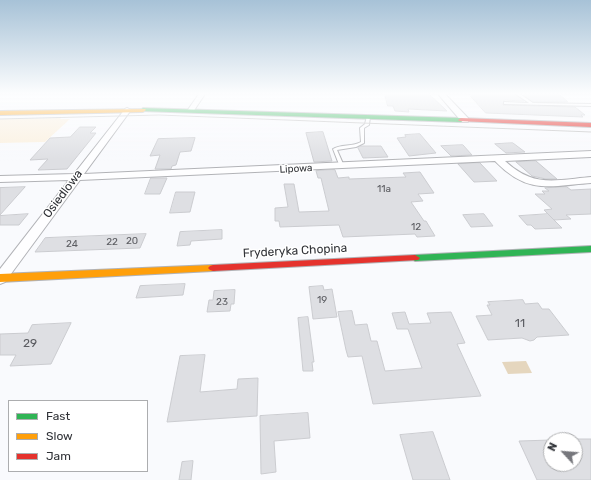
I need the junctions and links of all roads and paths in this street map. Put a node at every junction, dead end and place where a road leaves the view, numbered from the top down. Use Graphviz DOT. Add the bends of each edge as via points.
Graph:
graph roads {
  1 [pos="122,116"];
  2 [pos="350,116"];
  3 [pos="462,116"];
  4 [pos="368,117"];
  5 [pos="465,120"];
  6 [pos="591,125"];
  7 [pos="591,154"];
  8 [pos="497,158"];
  9 [pos="342,166"];
  10 [pos="76,177"];
  11 [pos="0,179"];
  12 [pos="591,180"];
  13 [pos="591,249"];
  14 [pos="0,278"];
  1 -- 10 [label="street, Osiedlowa"];
  2 -- 4 [label="main road"];
  3 -- 5 [label="street"];
  4 -- 5 [label="main road"];
  4 -- 9 [label="lane" via="368,125 362,128 363,142 335,149"];
  5 -- 6 [label="main road"];
  7 -- 8 [label="street, Lipowa"];
  8 -- 9 [label="street, Lipowa"];
  8 -- 12 [label="street" via="514,174 532,181 541,183"];
  9 -- 10 [label="street, Lipowa"];
  10 -- 11 [label="street, Lipowa"];
  10 -- 14 [label="street, Osiedlowa"];
  13 -- 14 [label="main road, Fryderyka Chopina"];
}
